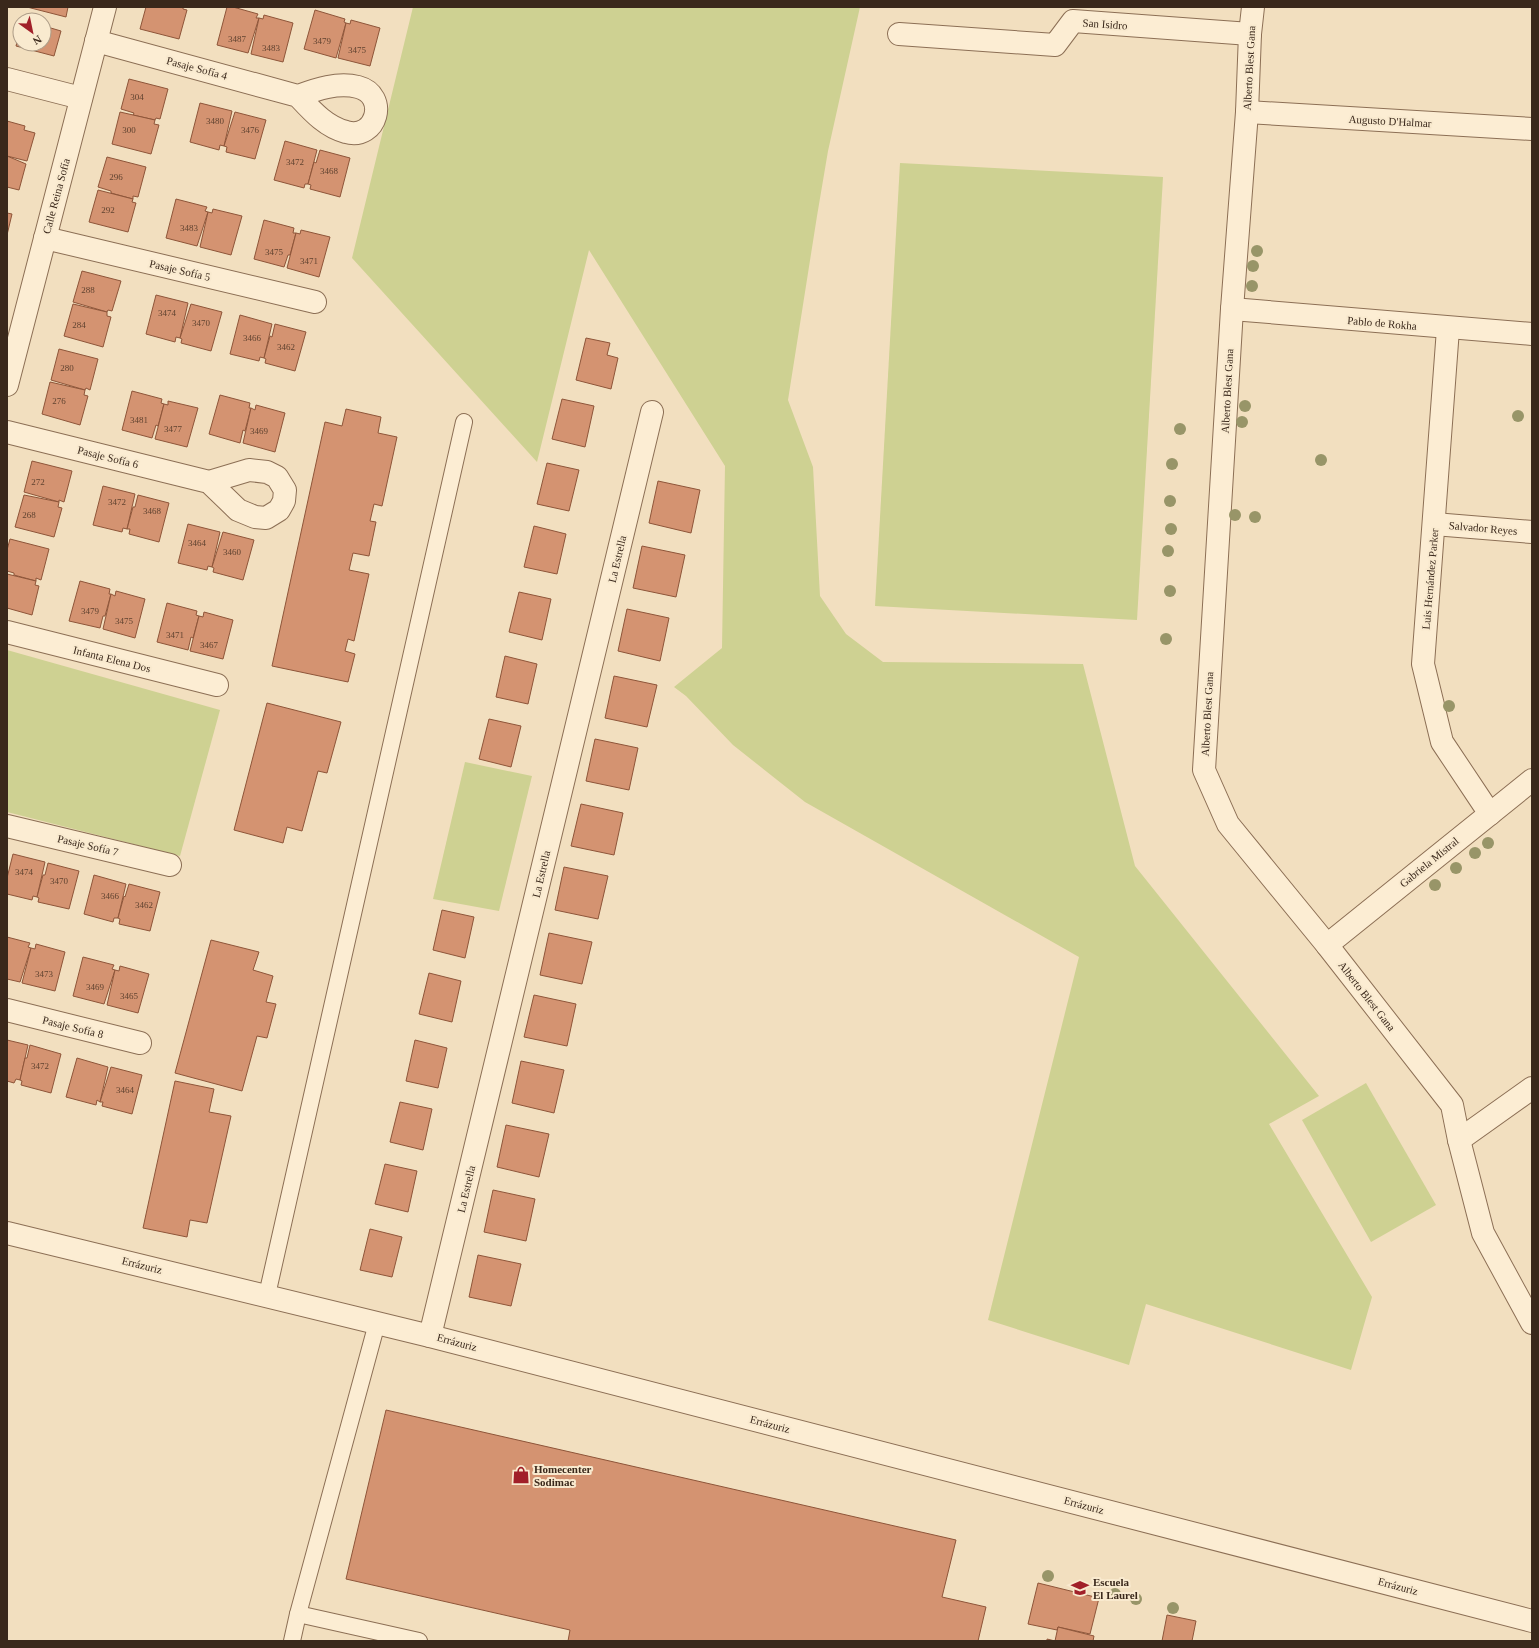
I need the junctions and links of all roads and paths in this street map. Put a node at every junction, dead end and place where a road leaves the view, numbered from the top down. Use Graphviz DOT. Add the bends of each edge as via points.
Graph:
graph roads {
  1 [pos="105,7"];
  2 [pos="1253,7"];
  3 [pos="1074,14"];
  4 [pos="899,34"];
  5 [pos="1250,34"];
  6 [pos="96,41"];
  7 [pos="7,79"];
  8 [pos="298,96"];
  9 [pos="81,98"];
  10 [pos="1247,112"];
  11 [pos="1532,129"];
  12 [pos="45,238"];
  13 [pos="315,302"];
  14 [pos="1232,309"];
  15 [pos="1448,328"];
  16 [pos="1532,334"];
  17 [pos="9,371"];
  18 [pos="652,412"];
  19 [pos="464,422"];
  20 [pos="7,432"];
  21 [pos="210,482"];
  22 [pos="1434,524"];
  23 [pos="1532,532"];
  24 [pos="7,632"];
  25 [pos="217,685"];
  26 [pos="1532,780"];
  27 [pos="1490,814"];
  28 [pos="7,826"];
  29 [pos="170,865"];
  30 [pos="1327,945"];
  31 [pos="7,1010"];
  32 [pos="140,1043"];
  33 [pos="1532,1088"];
  34 [pos="1459,1140"];
  35 [pos="7,1233"];
  36 [pos="267,1295"];
  37 [pos="377,1323"];
  38 [pos="1532,1324"];
  39 [pos="430,1336"];
  40 [pos="298,1614"];
  41 [pos="1532,1621"];
  42 [pos="292,1641"];
  43 [pos="419,1641"];
  1 -- 6 [label="street, Calle Reina Sofía"];
  2 -- 5 [label="street, Alberto Blest Gana"];
  3 -- 4 [label="street, San Isidro" via="1055,45"];
  3 -- 5 [label="street, San Isidro"];
  5 -- 10 [label="street, Alberto Blest Gana"];
  6 -- 8 [label="street, Pasaje Sofía 4"];
  6 -- 9 [label="street, Calle Reina Sofía"];
  7 -- 9 [label="street"];
  9 -- 12 [label="street, Calle Reina Sofía"];
  10 -- 11 [label="street, Augusto D'Halmar"];
  10 -- 14 [label="street, Alberto Blest Gana"];
  12 -- 13 [label="street, Pasaje Sofía 5"];
  12 -- 17 [label="street, Calle Reina Sofía"];
  14 -- 15 [label="street, Pablo de Rokha"];
  14 -- 30 [label="street, Alberto Blest Gana" via="1204,770 1228,824"];
  15 -- 16 [label="street, Pablo de Rokha"];
  15 -- 22 [label="street, Luis Hernández Parker"];
  18 -- 39 [label="street, La Estrella"];
  19 -- 36 [label="lane"];
  20 -- 21 [label="street, Pasaje Sofía 6"];
  22 -- 23 [label="street, Salvador Reyes"];
  22 -- 27 [label="street, Luis Hernández Parker" via="1423,664 1442,742"];
  24 -- 25 [label="street, Infanta Elena Dos"];
  26 -- 27 [label="street, Gabriela Mistral"];
  27 -- 30 [label="street, Gabriela Mistral"];
  28 -- 29 [label="street, Pasaje Sofía 7"];
  30 -- 34 [label="street, Alberto Blest Gana" via="1452,1105"];
  31 -- 32 [label="street, Pasaje Sofía 8"];
  33 -- 34 [label="street"];
  34 -- 38 [label="street, Alberto Blest Gana" via="1483,1233"];
  35 -- 36 [label="street, Errázuriz"];
  36 -- 37 [label="street, Errázuriz"];
  37 -- 39 [label="street, Errázuriz"];
  37 -- 40 [label="lane"];
  39 -- 41 [label="street, Errázuriz"];
  40 -- 42 [label="lane"];
  40 -- 43 [label="lane"];
}
